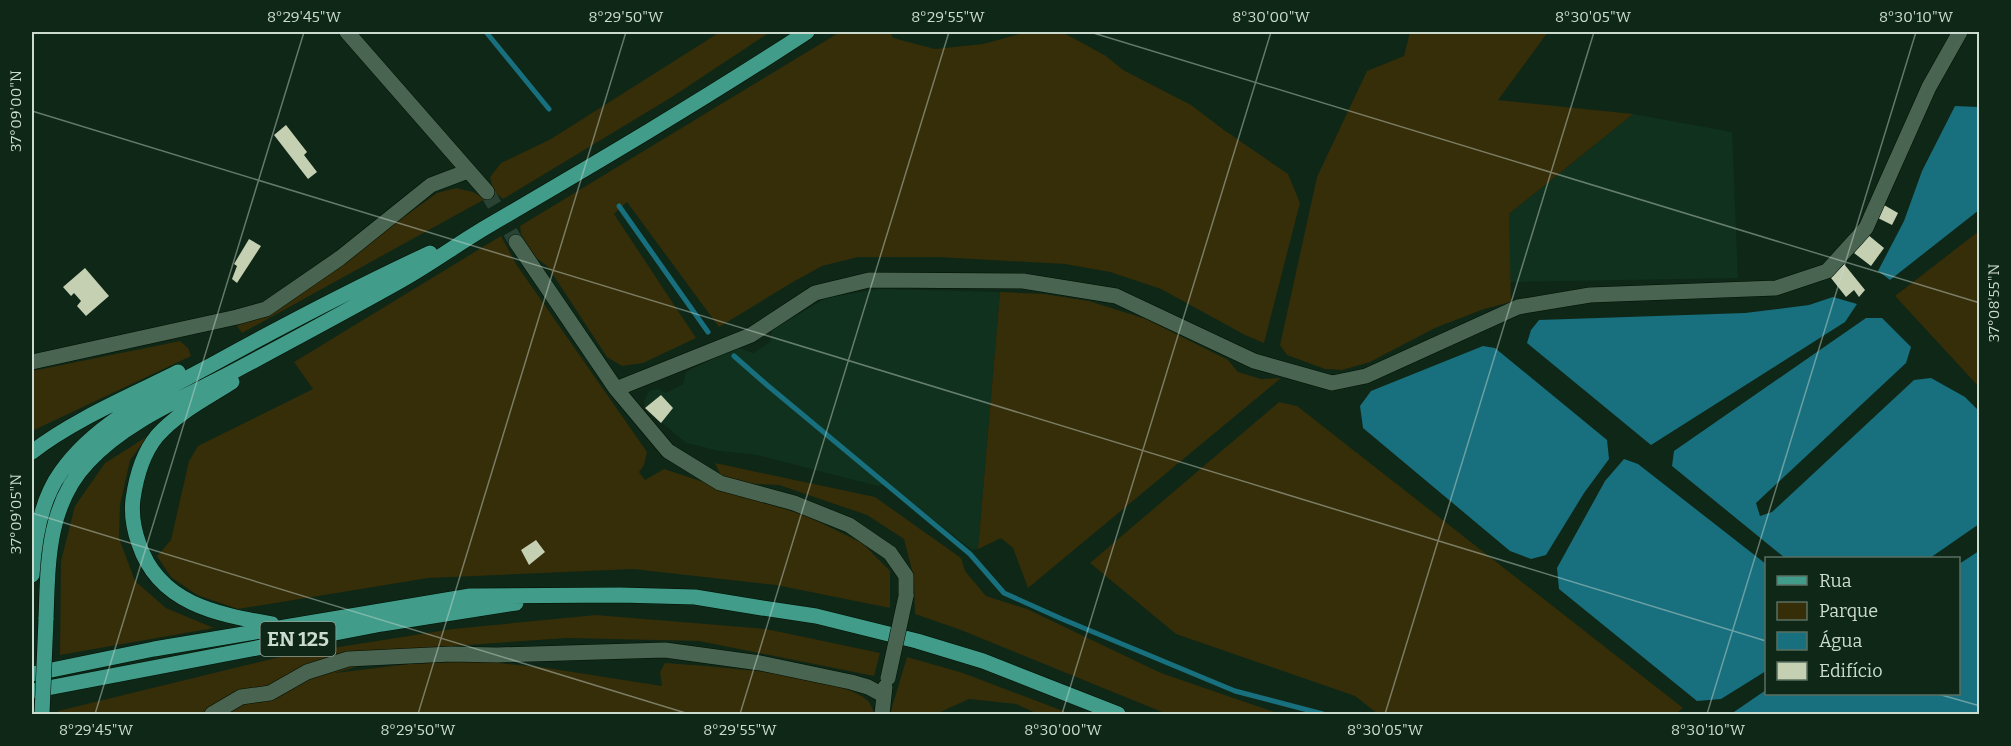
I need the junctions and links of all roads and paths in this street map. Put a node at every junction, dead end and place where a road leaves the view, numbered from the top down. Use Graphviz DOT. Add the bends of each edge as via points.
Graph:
graph roads {
  1 [pos="347,32"];
  2 [pos="807,32"];
  3 [pos="1960,32"];
  4 [pos="468,171"];
  5 [pos="487,192"];
  6 [pos="484,228"];
  7 [pos="516,242"];
  8 [pos="320,324"];
  9 [pos="264,336"];
  10 [pos="32,362"];
  11 [pos="616,389"];
  12 [pos="32,452"];
  13 [pos="32,575"];
  14 [pos="566,595"];
  15 [pos="284,626"];
  16 [pos="236,651"];
  17 [pos="32,674"];
  18 [pos="32,691"];
  19 [pos="883,695"];
  20 [pos="32,701"];
  21 [pos="42,714"];
  22 [pos="212,714"];
  23 [pos="882,714"];
  24 [pos="1118,714"];
  1 -- 4 [label="street"];
  2 -- 6 [label="main road" via="684,111"];
  3 -- 11 [label="street" via="1929,87 1866,228 1827,271 1776,288 1590,296 1518,307 1366,376 1332,383 1254,361 1116,296 1023,281 869,280 815,293 751,335"];
  4 -- 5 [label="street"];
  4 -- 10 [label="street" via="431,185 340,258 266,309"];
  6 -- 8 [label="main road" via="404,279"];
  6 -- 9 [label="main road" via="348,291"];
  7 -- 11 [label="street"];
  8 -- 15 [label="main road" via="201,401 157,436 138,475 132,508 142,555 156,579 209,611"];
  8 -- 21 [label="main road, bridge" via="134,425 107,444 69,486 52,531"];
  9 -- 12 [label="main road" via="188,366"];
  9 -- 13 [label="main road" via="144,402 97,432 78,450 45,498"];
  11 -- 19 [label="street, bridge" via="668,451 720,483 794,503 849,525 890,553 906,576 906,596"];
  14 -- 15 [label="main road, EN 125" via="470,596"];
  14 -- 16 [label="main road, EN 125"];
  14 -- 24 [label="main road, EN 125" via="695,597 816,616 917,640 983,661"];
  15 -- 17 [label="main road, EN 125"];
  16 -- 18 [label="main road, EN 125"];
  16 -- 20 [label="main road"];
  19 -- 22 [label="street" via="851,682 760,663 664,650 451,654 348,659 307,672 270,693 241,697"];
  19 -- 23 [label="street"];
}
